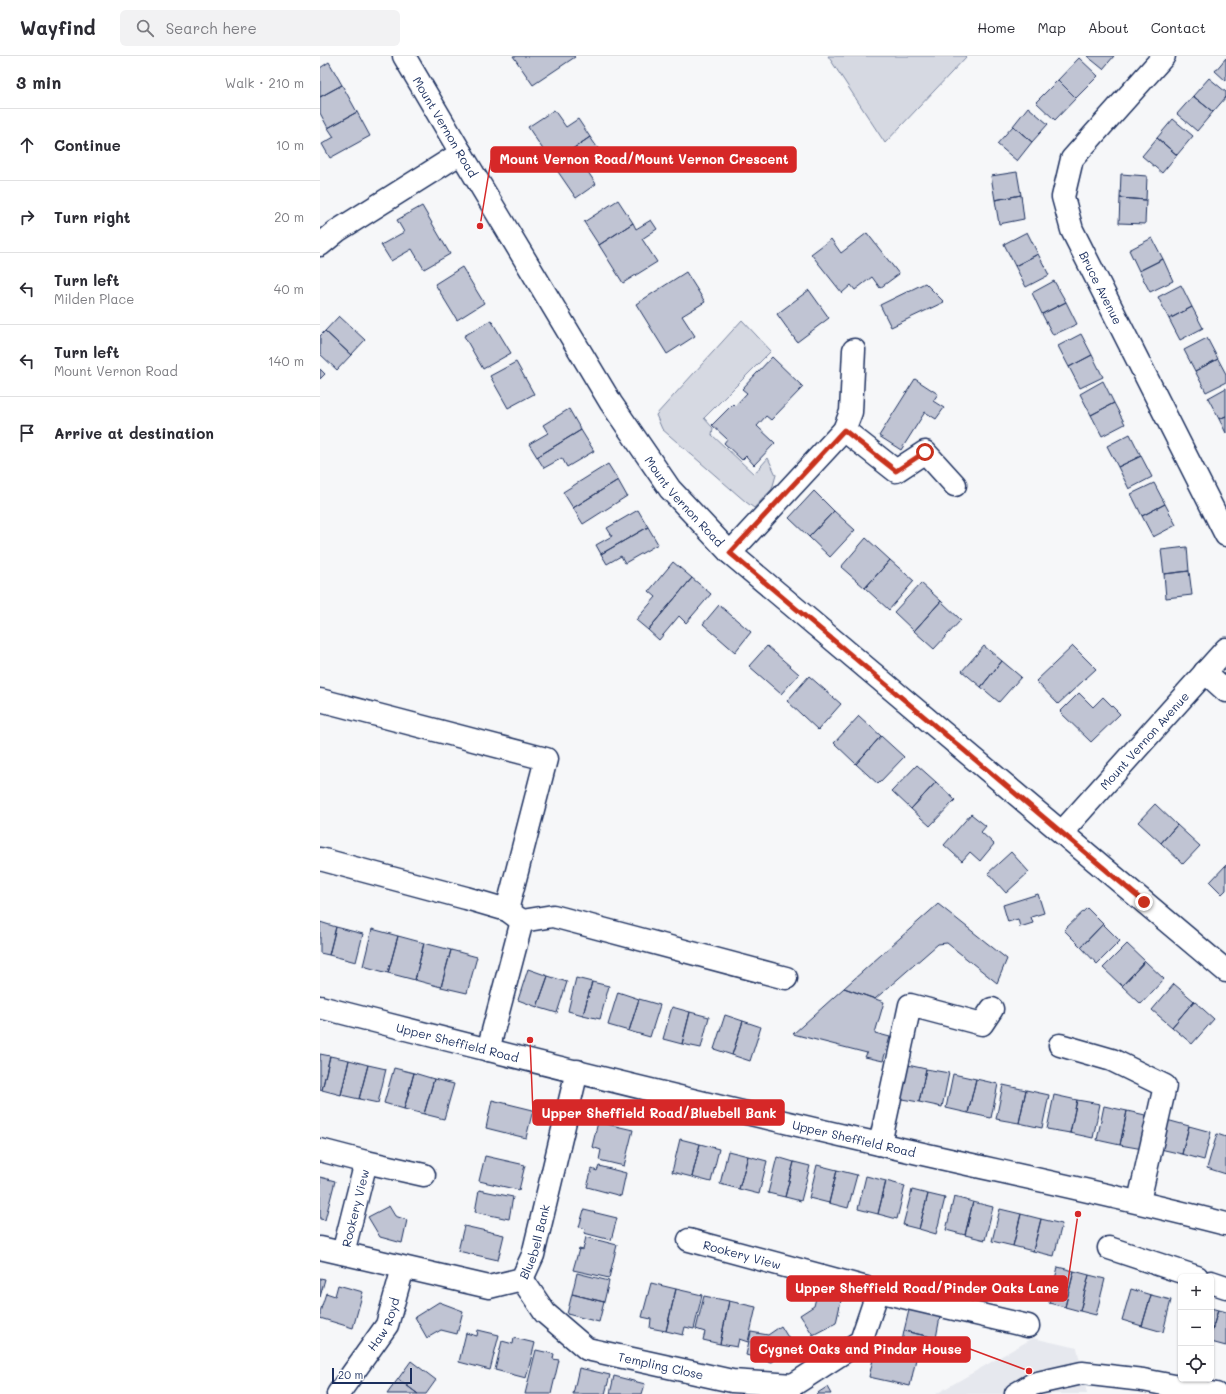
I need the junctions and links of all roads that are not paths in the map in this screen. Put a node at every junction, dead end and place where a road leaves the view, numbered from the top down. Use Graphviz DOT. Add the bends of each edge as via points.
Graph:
graph roads {
  1 [pos="404,56"];
  2 [pos="1164,56"];
  3 [pos="461,153"];
  4 [pos="320,245"];
  5 [pos="854,350"];
  6 [pos="844,430"];
  7 [pos="955,485"];
  8 [pos="1226,535"];
  9 [pos="730,553"];
  10 [pos="1226,649"];
  11 [pos="1206,672"];
  12 [pos="1226,691"];
  13 [pos="320,700"];
  14 [pos="1062,832"];
  15 [pos="320,859"];
  16 [pos="514,916"];
  17 [pos="1226,971"];
  18 [pos="786,978"];
  19 [pos="320,1006"];
  20 [pos="992,1009"];
  21 [pos="1060,1045"];
  22 [pos="488,1050"];
  23 [pos="577,1071"];
  24 [pos="880,1144"];
  25 [pos="320,1150"];
  26 [pos="366,1162"];
  27 [pos="424,1175"];
  28 [pos="1139,1201"];
  29 [pos="1226,1224"];
  30 [pos="689,1240"];
  31 [pos="320,1248"];
  32 [pos="1109,1248"];
  33 [pos="343,1254"];
  34 [pos="403,1268"];
  35 [pos="1188,1274"];
  36 [pos="522,1279"];
  37 [pos="1214,1283"];
  38 [pos="1226,1286"];
  39 [pos="878,1291"];
  40 [pos="1028,1326"];
  41 [pos="338,1394"];
  42 [pos="1016,1394"];
  43 [pos="1216,1394"];
  1 -- 3 [label="main road, Mount Vernon Road"];
  2 -- 8 [label="main road, Bruce Avenue" via="1072,159 1063,197 1072,230"];
  3 -- 4 [label="main road" via="337,230"];
  3 -- 9 [label="main road, Mount Vernon Road" via="611,403 670,489"];
  5 -- 6 [label="main road" via="852,412"];
  6 -- 7 [label="main road" via="896,471 925,452"];
  6 -- 9 [label="main road"];
  9 -- 14 [label="main road, Mount Vernon Road"];
  10 -- 11 [label="main road, Mount Vernon Avenue"];
  11 -- 12 [label="main road"];
  11 -- 14 [label="main road, Mount Vernon Avenue"];
  13 -- 16 [label="main road" via="546,759"];
  14 -- 17 [label="main road, Mount Vernon Road"];
  15 -- 16 [label="main road" via="466,898"];
  16 -- 18 [label="main road" via="553,916"];
  16 -- 22 [label="main road"];
  19 -- 22 [label="main road, Upper Sheffield Road"];
  20 -- 24 [label="main road" via="982,1024 910,1005"];
  21 -- 28 [label="main road" via="1112,1060 1165,1086"];
  22 -- 23 [label="main road, Upper Sheffield Road"];
  23 -- 24 [label="main road, Upper Sheffield Road"];
  23 -- 36 [label="main road, Bluebell Bank" via="533,1254"];
  24 -- 28 [label="main road, Upper Sheffield Road"];
  25 -- 26 [label="main road, Rookery View"];
  26 -- 27 [label="main road, Rookery View"];
  26 -- 33 [label="main road, Rookery View"];
  28 -- 29 [label="main road, Upper Sheffield Road"];
  30 -- 39 [label="main road, Rookery View"];
  31 -- 33 [label="main road, Bluebell Bank"];
  32 -- 35 [label="main road"];
  33 -- 34 [label="main road, Bluebell Bank"];
  34 -- 36 [label="main road, Bluebell Bank" via="488,1287"];
  34 -- 41 [label="main road, Haw Royd" via="387,1325"];
  36 -- 39 [label="main road, Templing Close" via="545,1313 587,1350 732,1381 792,1385 861,1341"];
  37 -- 38 [label="main road"];
  39 -- 40 [label="main road, Rookery View"];
  42 -- 43 [label="main road" via="1033,1384 1082,1373 1143,1380"];
}
